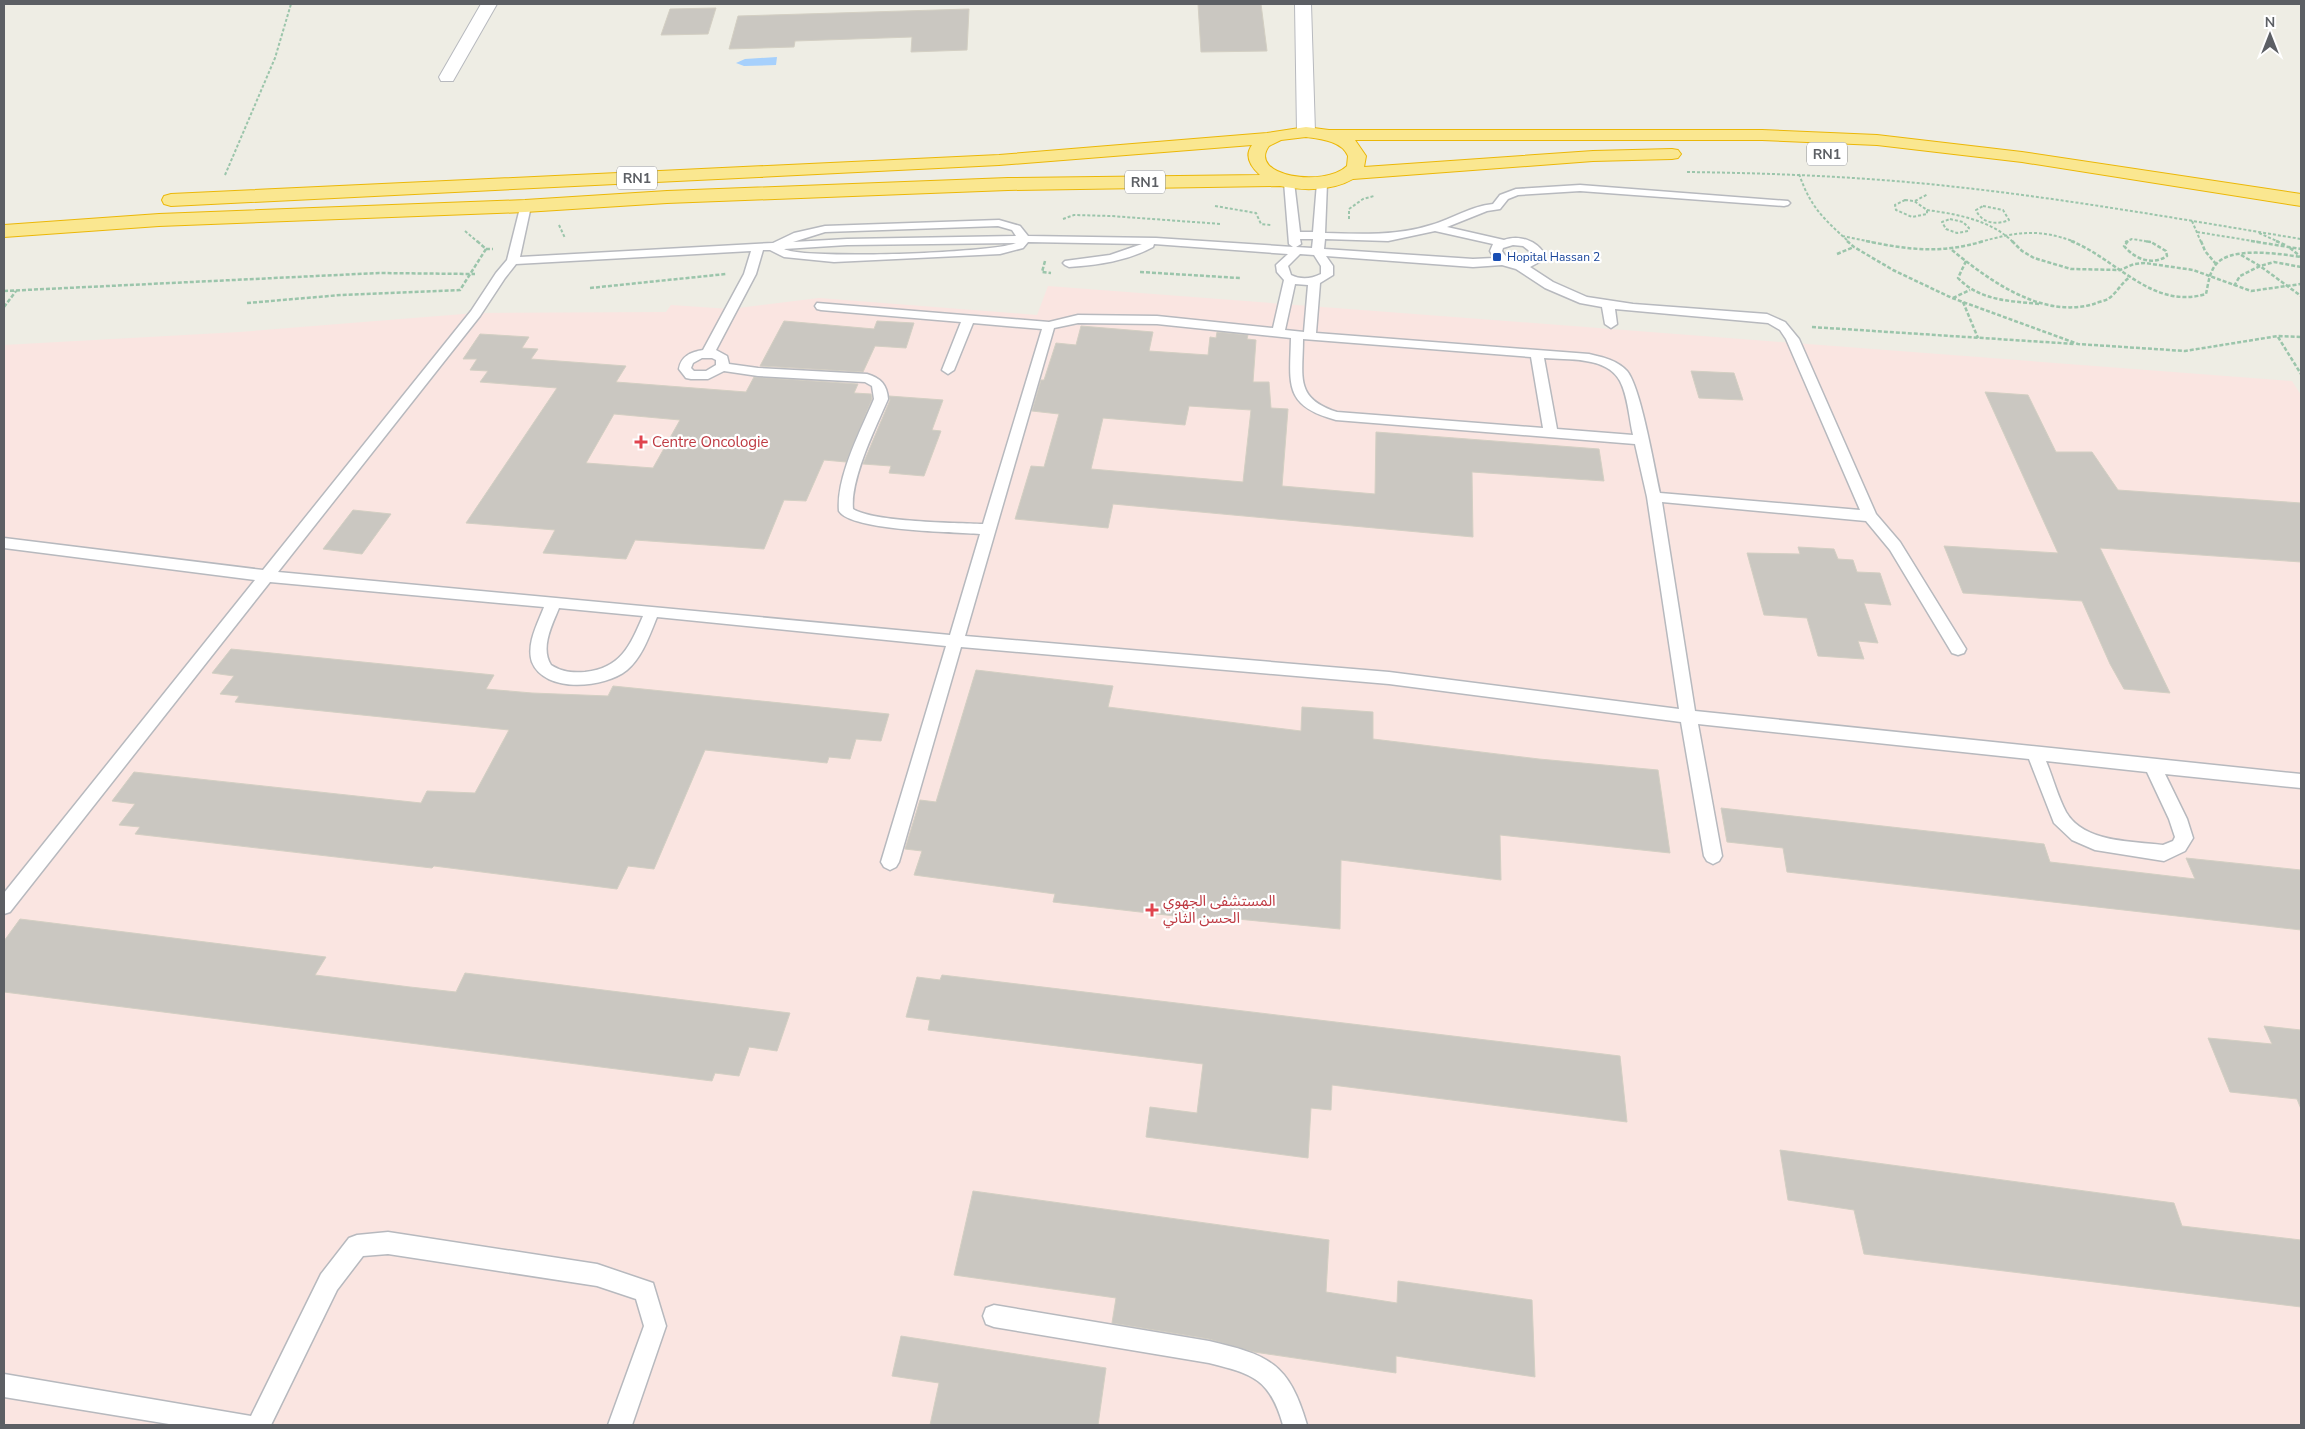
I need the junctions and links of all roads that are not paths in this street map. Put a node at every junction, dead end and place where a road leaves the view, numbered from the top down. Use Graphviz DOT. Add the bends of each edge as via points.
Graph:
graph roads {
  1 [pos="489,4"];
  2 [pos="1303,4"];
  3 [pos="447,77"];
  4 [pos="1306,132"];
  5 [pos="1332,135"];
  6 [pos="1270,138"];
  7 [pos="1714,152"];
  8 [pos="1752,152"];
  9 [pos="1686,153"];
  10 [pos="1772,153"];
  11 [pos="1349,174"];
  12 [pos="1285,181"];
  13 [pos="1322,183"];
  14 [pos="2301,200"];
  15 [pos="151,202"];
  16 [pos="1784,203"];
  17 [pos="524,206"];
  18 [pos="1496,207"];
  19 [pos="2301,217"];
  20 [pos="1435,228"];
  21 [pos="4,231"];
  22 [pos="1294,235"];
  23 [pos="1319,236"];
  24 [pos="1025,239"];
  25 [pos="1075,241"];
  26 [pos="1156,241"];
  27 [pos="1502,244"];
  28 [pos="773,247"];
  29 [pos="758,248"];
  30 [pos="1296,252"];
  31 [pos="1318,253"];
  32 [pos="1503,260"];
  33 [pos="513,261"];
  34 [pos="1519,265"];
  35 [pos="1290,279"];
  36 [pos="1314,281"];
  37 [pos="1608,304"];
  38 [pos="822,306"];
  39 [pos="968,319"];
  40 [pos="1611,324"];
  41 [pos="1049,326"];
  42 [pos="1278,333"];
  43 [pos="1304,335"];
  44 [pos="708,353"];
  45 [pos="1538,355"];
  46 [pos="722,367"];
  47 [pos="948,370"];
  48 [pos="1551,433"];
  49 [pos="1641,440"];
  50 [pos="1654,497"];
  51 [pos="1870,516"];
  52 [pos="988,529"];
  53 [pos="4,543"];
  54 [pos="265,576"];
  55 [pos="554,602"];
  56 [pos="652,611"];
  57 [pos="955,641"];
  58 [pos="1958,649"];
  59 [pos="1688,717"];
  60 [pos="2035,754"];
  61 [pos="2153,767"];
  62 [pos="2301,781"];
  63 [pos="1713,856"];
  64 [pos="890,862"];
  65 [pos="4,906"];
  66 [pos="994,1316"];
  67 [pos="4,1386"];
  68 [pos="245,1425"];
  69 [pos="258,1425"];
  70 [pos="620,1425"];
  71 [pos="1295,1425"];
  1 -- 3 [label="street"];
  2 -- 4 [label="street"];
  4 -- 5 [label="highway, RN1"];
  4 -- 6 [label="highway, RN1" via="1283,133"];
  5 -- 11 [label="highway, RN1" via="1354,149 1358,158 1356,167"];
  5 -- 14 [label="highway, RN1" via="1762,135 1876,140 2022,157"];
  6 -- 12 [label="highway" via="1257,150 1256,158 1260,166"];
  6 -- 15 [label="highway, RN1" via="999,160"];
  7 -- 8 [label="highway"];
  9 -- 11 [label="highway, RN1" via="1593,156"];
  10 -- 19 [label="highway, RN1" via="1850,155 1956,164"];
  11 -- 13 [label="highway, RN1"];
  12 -- 13 [label="highway, RN1"];
  12 -- 17 [label="highway, RN1" via="1008,184"];
  12 -- 22 [label="lane"];
  13 -- 23 [label="lane"];
  16 -- 18 [label="lane" via="1580,188 1516,192"];
  17 -- 21 [label="highway, RN1" via="168,219"];
  17 -- 33 [label="lane"];
  18 -- 20 [label="lane" via="1485,208"];
  20 -- 23 [label="lane" via="1388,238"];
  20 -- 27 [label="lane"];
  22 -- 23 [label="lane"];
  22 -- 30 [label="lane"];
  23 -- 31 [label="lane"];
  24 -- 25 [label="lane"];
  24 -- 28 [label="lane" via="1019,246 967,254 834,259 784,254"];
  24 -- 28 [label="lane" via="1016,228 999,223 875,226 825,229 798,235"];
  25 -- 26 [label="lane"];
  25 -- 26 [label="lane" via="1067,269"];
  26 -- 30 [label="lane"];
  27 -- 32 [label="lane" via="1496,251"];
  27 -- 34 [label="lane" via="1518,242 1536,250 1538,257 1534,262"];
  28 -- 29 [label="lane"];
  29 -- 33 [label="lane"];
  29 -- 44 [label="lane" via="750,274"];
  30 -- 31 [label="lane"];
  30 -- 35 [label="lane" via="1282,265 1284,274"];
  31 -- 32 [label="lane" via="1473,263"];
  31 -- 36 [label="lane" via="1328,270 1323,278"];
  32 -- 34 [label="lane"];
  33 -- 54 [label="lane"];
  34 -- 37 [label="lane" via="1557,289 1584,300"];
  35 -- 36 [label="lane"];
  35 -- 42 [label="lane"];
  36 -- 43 [label="lane"];
  37 -- 40 [label="lane"];
  37 -- 51 [label="lane" via="1767,318 1782,325 1790,333"];
  38 -- 39 [label="lane"];
  39 -- 41 [label="lane"];
  39 -- 47 [label="lane"];
  41 -- 42 [label="lane" via="1078,319 1114,318"];
  41 -- 52 [label="lane"];
  42 -- 43 [label="lane"];
  43 -- 45 [label="lane"];
  43 -- 48 [label="lane" via="1296,372 1299,394 1306,404 1321,412 1336,416"];
  44 -- 46 [label="lane" via="723,359"];
  44 -- 46 [label="lane" via="687,361 687,372 702,376"];
  45 -- 48 [label="lane"];
  45 -- 49 [label="lane" via="1589,358 1624,374"];
  46 -- 52 [label="lane" via="875,381 880,386 881,398 847,488 847,514 876,521"];
  48 -- 49 [label="lane"];
  49 -- 50 [label="lane"];
  50 -- 51 [label="lane"];
  50 -- 59 [label="lane"];
  51 -- 58 [label="lane" via="1895,546"];
  52 -- 57 [label="lane"];
  53 -- 54 [label="lane"];
  54 -- 55 [label="lane"];
  54 -- 65 [label="lane"];
  55 -- 56 [label="lane"];
  55 -- 56 [label="lane" via="540,641 540,661 558,676 575,678 612,672 622,665 644,632"];
  56 -- 57 [label="lane"];
  57 -- 59 [label="lane" via="1389,678"];
  57 -- 64 [label="lane"];
  59 -- 60 [label="lane"];
  59 -- 63 [label="lane"];
  60 -- 61 [label="lane"];
  60 -- 61 [label="lane" via="2060,818 2078,835 2095,843 2164,853 2179,846 2184,838"];
  61 -- 62 [label="lane"];
  66 -- 71 [label="lane" via="1240,1360 1266,1370 1281,1386"];
  67 -- 68 [label="lane"];
  69 -- 70 [label="lane" via="329,1282 357,1246 388,1243 597,1274 645,1291 655,1326"];
}
